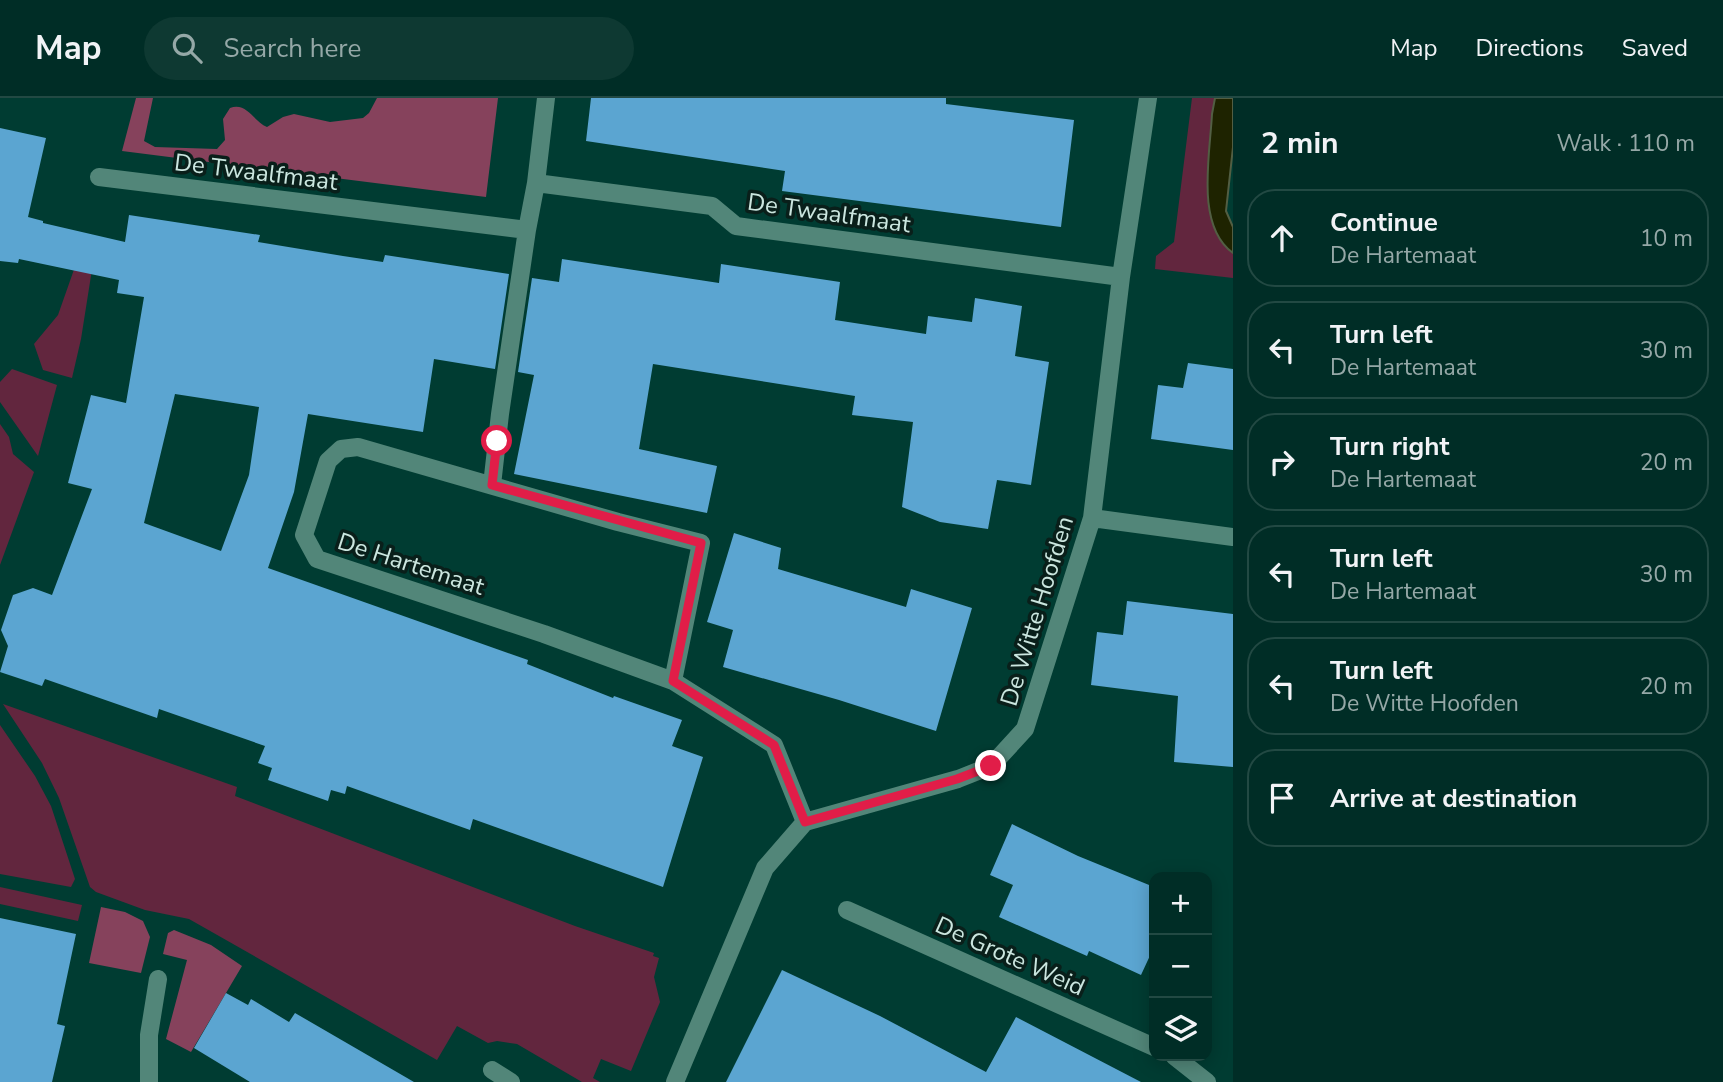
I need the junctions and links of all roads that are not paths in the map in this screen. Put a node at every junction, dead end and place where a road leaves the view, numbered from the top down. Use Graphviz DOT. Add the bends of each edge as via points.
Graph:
graph roads {
  1 [pos="546,98"];
  2 [pos="1148,98"];
  3 [pos="99,177"];
  4 [pos="536,183"];
  5 [pos="527,230"];
  6 [pos="1121,277"];
  7 [pos="492,485"];
  8 [pos="1092,518"];
  9 [pos="1233,537"];
  10 [pos="673,681"];
  11 [pos="805,822"];
  12 [pos="847,909"];
  13 [pos="158,979"];
  14 [pos="1149,1045"];
  15 [pos="1180,1061"];
  16 [pos="492,1070"];
  17 [pos="149,1082"];
  18 [pos="511,1082"];
  19 [pos="675,1082"];
  20 [pos="1207,1082"];
  1 -- 4 [label="street"];
  2 -- 6 [label="street, De Witte Hoofden"];
  3 -- 5 [label="street, De Twaalfmaat"];
  4 -- 5 [label="street"];
  4 -- 6 [label="street, De Twaalfmaat" via="712,206 736,226"];
  5 -- 7 [label="street"];
  6 -- 8 [label="street, De Witte Hoofden"];
  7 -- 10 [label="street, De Hartemaat" via="701,543"];
  7 -- 10 [label="street, De Hartemaat" via="358,447 341,449 328,461 304,535 317,559"];
  8 -- 9 [label="street"];
  8 -- 11 [label="street, De Witte Hoofden" via="1025,729 991,766"];
  10 -- 11 [label="street, De Hartemaat" via="774,745"];
  11 -- 19 [label="street" via="765,868"];
  12 -- 14 [label="street, De Grote Weid"];
  13 -- 17 [label="street" via="149,1035"];
  15 -- 20 [label="street"];
  16 -- 18 [label="street"];
}
